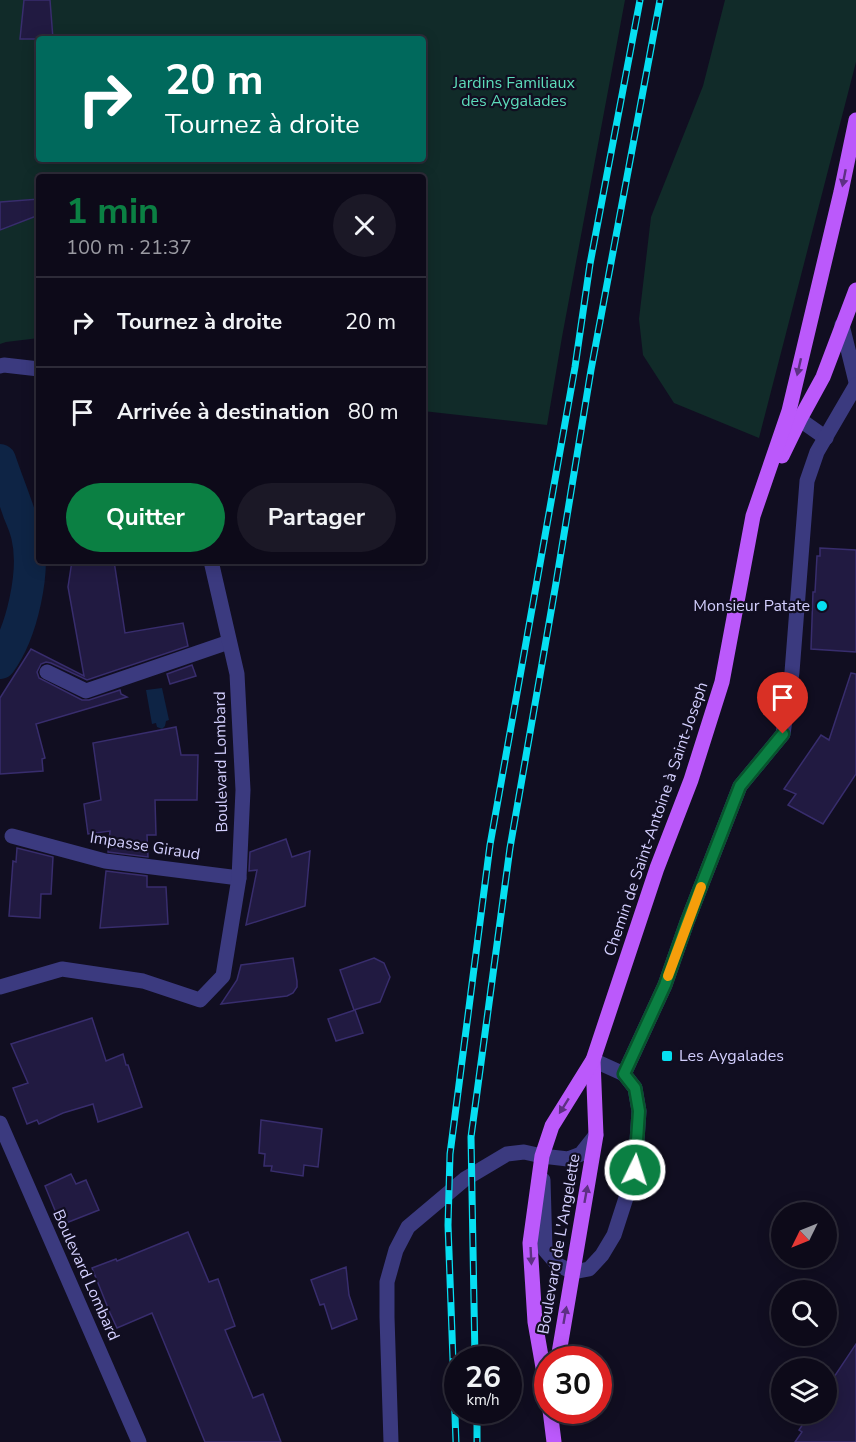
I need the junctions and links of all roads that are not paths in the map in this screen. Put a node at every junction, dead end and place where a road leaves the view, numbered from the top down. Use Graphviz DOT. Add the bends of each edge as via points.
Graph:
graph roads {
  1 [pos="856,120"];
  2 [pos="856,290"];
  3 [pos="842,325"];
  4 [pos="2,365"];
  5 [pos="36,369"];
  6 [pos="856,383"];
  7 [pos="794,415"];
  8 [pos="826,438"];
  9 [pos="212,564"];
  10 [pos="229,642"];
  11 [pos="47,672"];
  12 [pos="12,836"];
  13 [pos="239,878"];
  14 [pos="0,987"];
  15 [pos="593,1060"];
  16 [pos="624,1074"];
  17 [pos="0,1123"];
  18 [pos="596,1135"];
  19 [pos="542,1156"];
  20 [pos="573,1272"];
  21 [pos="539,1346"];
  22 [pos="560,1346"];
  23 [pos="552,1424"];
  24 [pos="139,1442"];
  25 [pos="391,1442"];
  26 [pos="554,1442"];
  1 -- 7 [label="main road, Chemin de Saint-Antoine à Saint-Joseph, one-way"];
  2 -- 3 [label="main road, Chemin de Saint-Antoine à Saint-Joseph"];
  3 -- 6 [label="street"];
  3 -- 7 [label="main road, Chemin de Saint-Antoine à Saint-Joseph" via="823,376"];
  4 -- 5 [label="street"];
  6 -- 8 [label="street"];
  7 -- 8 [label="street"];
  7 -- 15 [label="main road, Chemin de Saint-Antoine à Saint-Joseph" via="753,516 722,682"];
  8 -- 16 [label="street" via="807,481 792,672 783,734 740,786 665,985"];
  9 -- 10 [label="street, Boulevard Lombard"];
  10 -- 11 [label="street" via="86,692"];
  10 -- 13 [label="street, Boulevard Lombard" via="237,674 243,790"];
  12 -- 13 [label="street, Impasse Giraud" via="105,861"];
  13 -- 14 [label="street, Boulevard Lombard" via="224,976 200,1000 144,981 62,969"];
  15 -- 16 [label="street"];
  15 -- 18 [label="main road, Boulevard de L'Angelette"];
  15 -- 19 [label="main road, Chemin de Saint-Antoine à Saint-Joseph, one-way" via="552,1126"];
  16 -- 20 [label="street" via="635,1088 639,1111 635,1170 614,1235 602,1255 589,1269"];
  17 -- 24 [label="street, Boulevard Lombard"];
  18 -- 19 [label="street" via="581,1154 568,1159"];
  20 -- 18 [label="main road, Boulevard de L'Angelette, one-way"];
  19 -- 20 [label="street" via="545,1250 558,1265"];
  19 -- 21 [label="main road, Boulevard de L'Angelette, one-way" via="530,1243"];
  19 -- 25 [label="street" via="507,1154 465,1179 408,1227 396,1250 387,1282"];
  22 -- 20 [label="main road, Boulevard de L'Angelette, one-way"];
  23 -- 26 [label="main road"];
}
